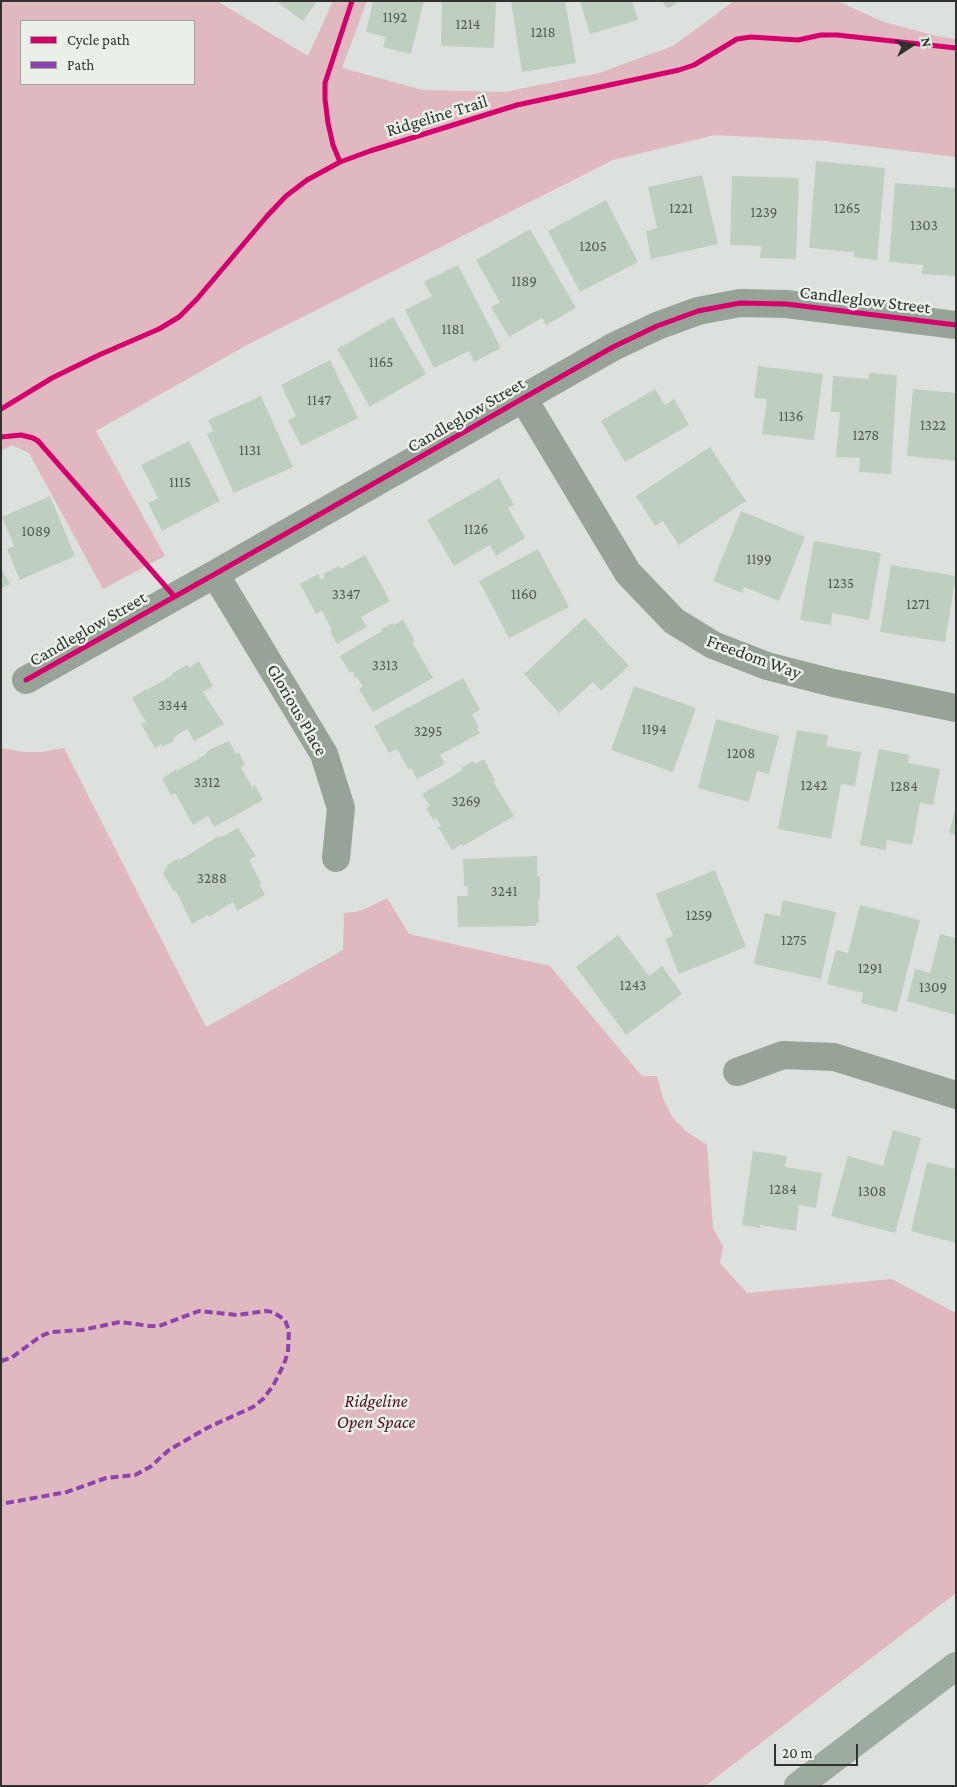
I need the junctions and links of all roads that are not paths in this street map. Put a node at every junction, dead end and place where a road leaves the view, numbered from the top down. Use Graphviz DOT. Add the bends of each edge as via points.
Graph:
graph roads {
  1 [pos="956,325"];
  2 [pos="523,398"];
  3 [pos="215,574"];
  4 [pos="26,680"];
  5 [pos="956,708"];
  6 [pos="336,858"];
  7 [pos="737,1072"];
  8 [pos="956,1095"];
  9 [pos="956,1666"];
  10 [pos="798,1786"];
  1 -- 2 [label="street, Candleglow Street" via="786,304 740,304 698,311 613,347"];
  2 -- 3 [label="street, Candleglow Street"];
  2 -- 5 [label="street, Freedom Way" via="628,573 674,621 713,645 767,666"];
  3 -- 4 [label="street, Candleglow Street"];
  3 -- 6 [label="street, Glorious Place" via="324,754 341,808"];
  7 -- 8 [label="street" via="783,1055 834,1057"];
  9 -- 10 [label="main road"];
}
